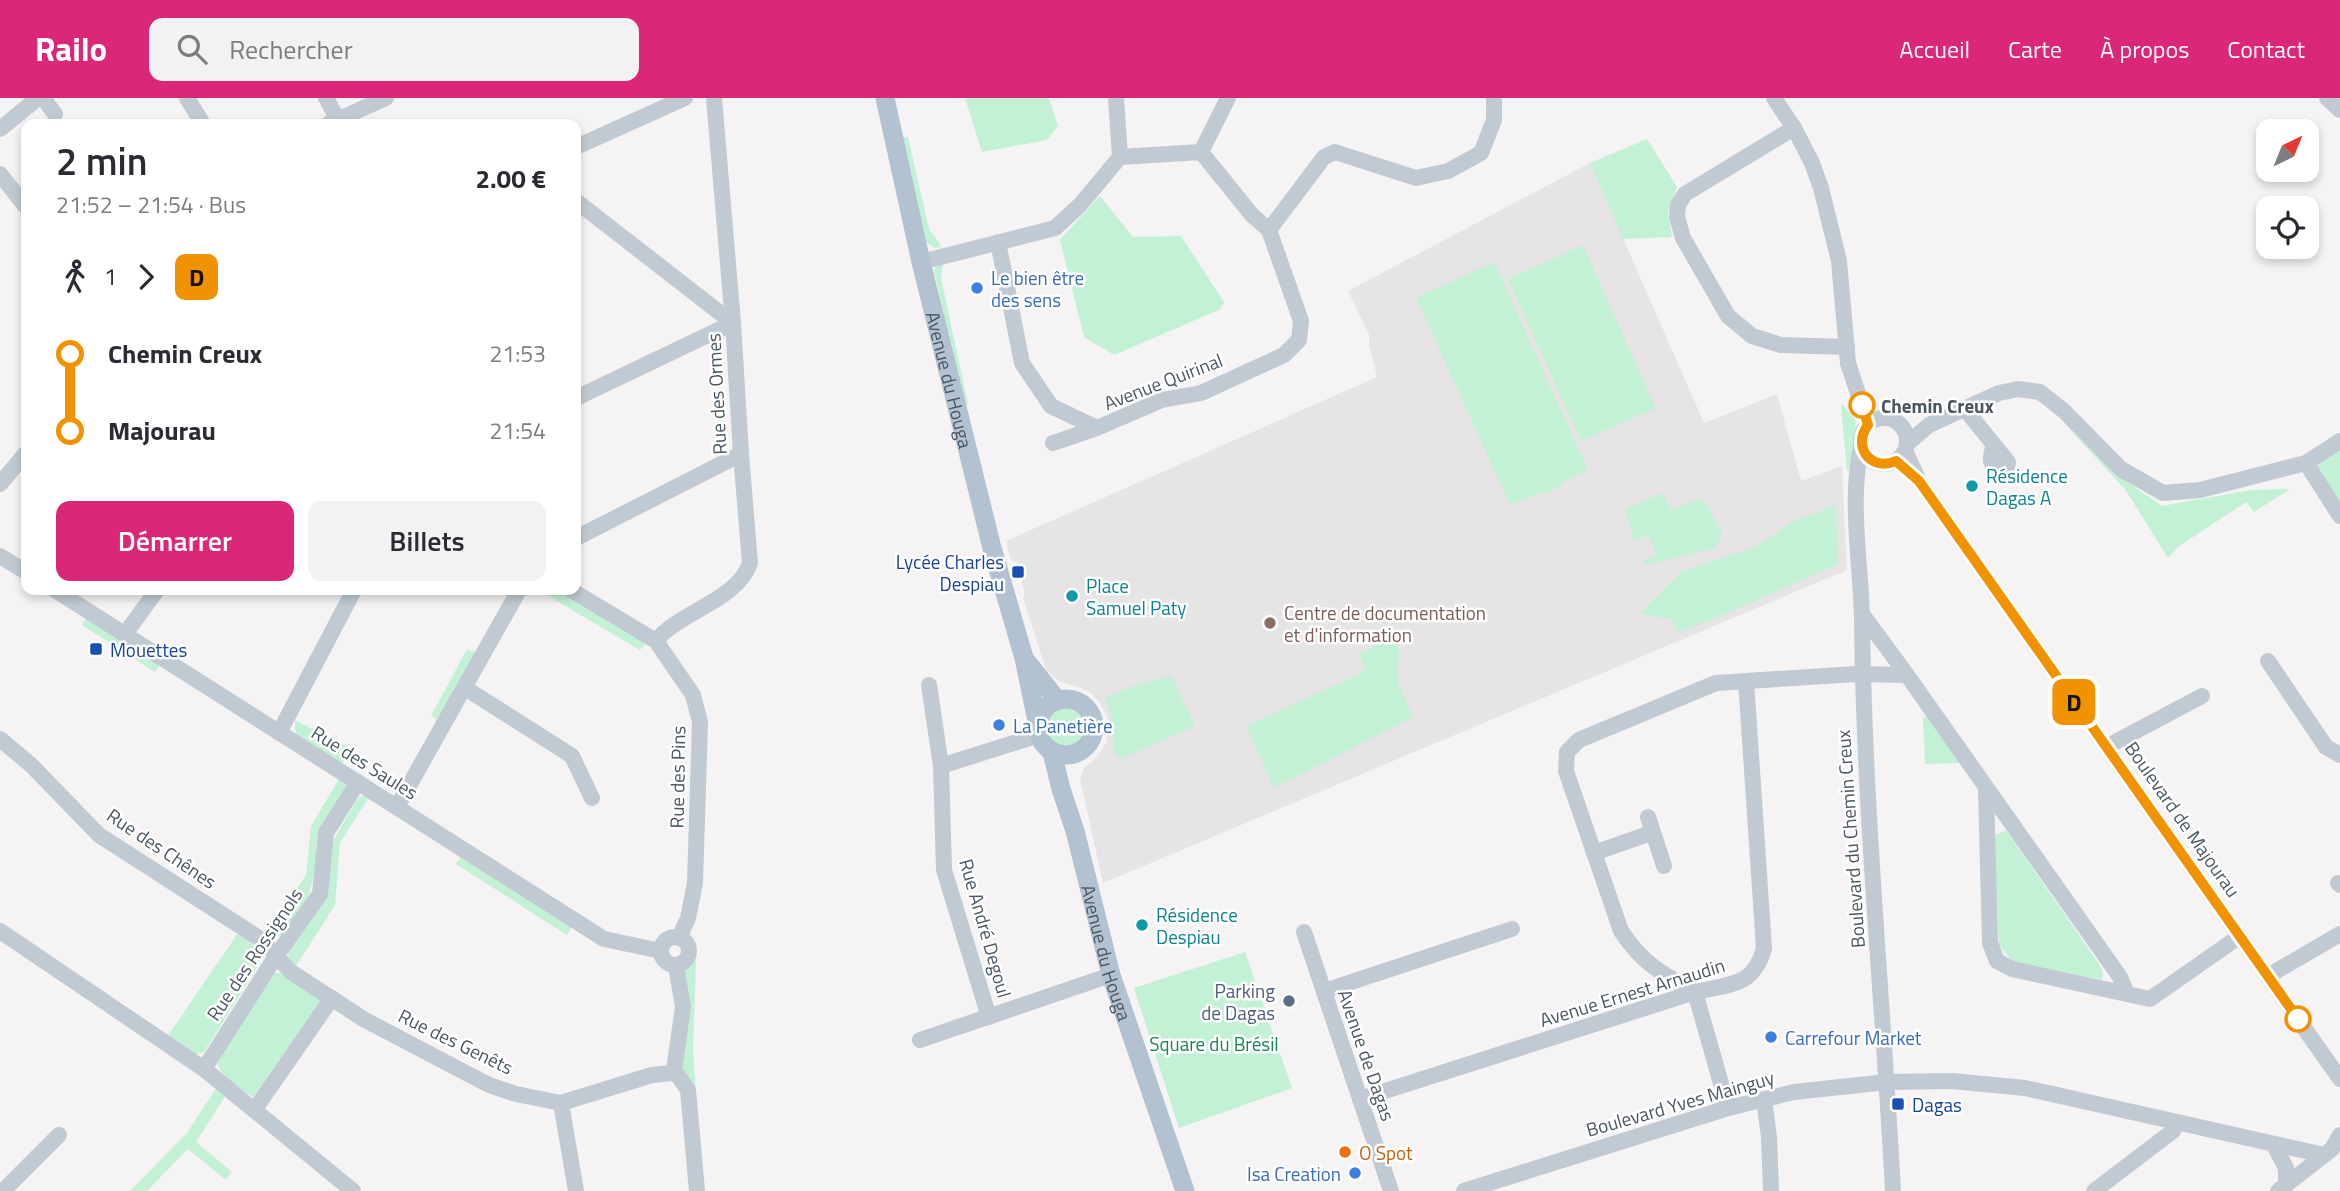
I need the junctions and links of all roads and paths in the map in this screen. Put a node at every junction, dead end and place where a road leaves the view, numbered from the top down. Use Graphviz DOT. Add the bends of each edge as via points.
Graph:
graph roads {
  1 [pos="41,98"];
  2 [pos="187,98"];
  3 [pos="326,98"];
  4 [pos="386,98"];
  5 [pos="685,98"];
  6 [pos="713,98"];
  7 [pos="885,98"];
  8 [pos="1116,98"];
  9 [pos="1228,98"];
  10 [pos="1493,98"];
  11 [pos="1773,98"];
  12 [pos="2327,98"];
  13 [pos="2340,110"];
  14 [pos="55,114"];
  15 [pos="200,119"];
  16 [pos="332,119"];
  17 [pos="340,119"];
  18 [pos="1794,128"];
  19 [pos="0,129"];
  20 [pos="581,145"];
  21 [pos="1201,152"];
  22 [pos="1120,157"];
  23 [pos="0,174"];
  24 [pos="21,201"];
  25 [pos="581,205"];
  26 [pos="1269,230"];
  27 [pos="998,242"];
  28 [pos="921,262"];
  29 [pos="733,323"];
  30 [pos="1847,347"];
  31 [pos="581,396"];
  32 [pos="1964,408"];
  33 [pos="1874,421"];
  34 [pos="1900,425"];
  35 [pos="1929,425"];
  36 [pos="1097,428"];
  37 [pos="2340,441"];
  38 [pos="1053,443"];
  39 [pos="1994,446"];
  40 [pos="1861,447"];
  41 [pos="1903,452"];
  42 [pos="741,454"];
  43 [pos="21,459"];
  44 [pos="1876,463"];
  45 [pos="2306,463"];
  46 [pos="1855,483"];
  47 [pos="0,484"];
  48 [pos="2340,516"];
  49 [pos="581,535"];
  50 [pos="0,556"];
  51 [pos="21,569"];
  52 [pos="63,595"];
  53 [pos="153,595"];
  54 [pos="351,595"];
  55 [pos="516,595"];
  56 [pos="579,595"];
  57 [pos="1861,614"];
  58 [pos="125,634"];
  59 [pos="656,641"];
  60 [pos="1024,658"];
  61 [pos="2269,661"];
  62 [pos="1862,674"];
  63 [pos="1907,675"];
  64 [pos="1746,681"];
  65 [pos="929,685"];
  66 [pos="465,688"];
  67 [pos="2202,696"];
  68 [pos="1058,701"];
  69 [pos="1039,730"];
  70 [pos="279,733"];
  71 [pos="0,739"];
  72 [pos="2106,747"];
  73 [pos="1062,753"];
  74 [pos="2340,755"];
  75 [pos="941,766"];
  76 [pos="358,782"];
  77 [pos="1986,788"];
  78 [pos="592,798"];
  79 [pos="397,807"];
  80 [pos="1594,853"];
  81 [pos="1664,866"];
  82 [pos="1512,929"];
  83 [pos="0,931"];
  84 [pos="1304,932"];
  85 [pos="2240,936"];
  86 [pos="2338,937"];
  87 [pos="679,938"];
  88 [pos="661,951"];
  89 [pos="276,957"];
  90 [pos="676,966"];
  91 [pos="1111,975"];
  92 [pos="2267,976"];
  93 [pos="1324,991"];
  94 [pos="1695,992"];
  95 [pos="2127,993"];
  96 [pos="332,998"];
  97 [pos="989,1017"];
  98 [pos="920,1040"];
  99 [pos="204,1069"];
  100 [pos="674,1070"];
  101 [pos="2340,1079"];
  102 [pos="1887,1082"];
  103 [pos="1360,1099"];
  104 [pos="1764,1099"];
  105 [pos="561,1103"];
  106 [pos="1728,1108"];
  107 [pos="255,1109"];
  108 [pos="2177,1122"];
  109 [pos="60,1135"];
  110 [pos="2274,1144"];
  111 [pos="2334,1147"];
  112 [pos="2282,1188"];
  113 [pos="0,1191"];
  114 [pos="353,1191"];
  115 [pos="576,1191"];
  116 [pos="697,1191"];
  117 [pos="1185,1191"];
  118 [pos="1391,1191"];
  119 [pos="1464,1191"];
  120 [pos="1771,1191"];
  121 [pos="1893,1191"];
  122 [pos="2094,1191"];
  1 -- 14 [label="street"];
  1 -- 19 [label="street"];
  2 -- 15 [label="street"];
  3 -- 16 [label="street"];
  4 -- 17 [label="street"];
  5 -- 20 [label="street"];
  6 -- 29 [label="street, Rue des Ormes"];
  7 -- 28 [label="main road, Avenue du Houga"];
  8 -- 22 [label="street"];
  9 -- 21 [label="street"];
  10 -- 26 [label="street" via="1494,120 1481,152 1448,171 1416,178 1335,152 1324,157"];
  11 -- 18 [label="street"];
  12 -- 13 [label="street"];
  18 -- 30 [label="street" via="1812,163 1834,232"];
  18 -- 30 [label="street" via="1685,194 1677,217 1683,238 1728,316 1752,335 1782,345"];
  21 -- 22 [label="street"];
  21 -- 26 [label="street, Avenue Quirinal"];
  22 -- 27 [label="street" via="1055,228"];
  23 -- 24 [label="street"];
  25 -- 29 [label="street"];
  26 -- 36 [label="street, Avenue Quirinal" via="1301,321 1299,340 1284,355 1201,393 1162,400"];
  27 -- 28 [label="street"];
  27 -- 36 [label="street, Avenue Quirinal" via="1022,363 1051,406"];
  28 -- 60 [label="main road, Avenue du Houga" via="993,554"];
  29 -- 31 [label="street"];
  29 -- 42 [label="street, Rue des Ormes"];
  30 -- 33 [label="street" via="1858,392"];
  32 -- 35 [label="street"];
  32 -- 39 [label="street"];
  32 -- 45 [label="street" via="1999,393 2018,389 2040,392 2120,469 2163,493 2200,489"];
  33 -- 34 [label="street"];
  33 -- 40 [label="street" via="1861,439"];
  34 -- 35 [label="street"];
  34 -- 41 [label="street" via="1905,431"];
  35 -- 41 [label="street"];
  36 -- 38 [label="street"];
  37 -- 45 [label="street"];
  40 -- 44 [label="street"];
  40 -- 46 [label="street, Boulevard du Chemin Creux"];
  41 -- 44 [label="street" via="1890,464"];
  41 -- 72 [label="street, Boulevard de Majourau"];
  42 -- 49 [label="street"];
  42 -- 59 [label="street, Rue des Ormes" via="750,562 747,572"];
  43 -- 47 [label="street"];
  44 -- 46 [label="street"];
  45 -- 48 [label="street"];
  46 -- 57 [label="street, Boulevard du Chemin Creux"];
  50 -- 51 [label="street"];
  52 -- 58 [label="street, Rue des Saules"];
  53 -- 58 [label="street"];
  54 -- 70 [label="street"];
  55 -- 66 [label="street"];
  56 -- 59 [label="street, Rue des Pins"];
  57 -- 62 [label="street, Boulevard du Chemin Creux"];
  57 -- 63 [label="street"];
  58 -- 70 [label="street, Rue des Saules"];
  59 -- 87 [label="street, Rue des Pins" via="693,695 700,722 695,883"];
  60 -- 68 [label="main road, Avenue du Houga"];
  60 -- 69 [label="main road, Avenue du Houga"];
  61 -- 74 [label="street" via="2326,747"];
  62 -- 63 [label="street"];
  62 -- 64 [label="street"];
  62 -- 102 [label="street, Boulevard du Chemin Creux"];
  63 -- 77 [label="street"];
  64 -- 80 [label="street" via="1716,683 1579,740 1567,752 1566,771"];
  64 -- 94 [label="street, Avenue Ernest Arnaudin" via="1764,948 1760,964 1750,975"];
  65 -- 75 [label="street, Rue André Degoul"];
  66 -- 78 [label="street" via="572,756"];
  66 -- 79 [label="street"];
  67 -- 72 [label="street"];
  68 -- 69 [label="main road" via="1042,711"];
  68 -- 73 [label="main road" via="1077,702 1093,722 1087,746"];
  69 -- 73 [label="main road" via="1042,742"];
  69 -- 75 [label="street"];
  70 -- 76 [label="street, Rue des Saules"];
  71 -- 89 [label="street, Rue des Chênes" via="99,835 262,940"];
  72 -- 85 [label="street, Boulevard de Majourau"];
  73 -- 91 [label="main road, Avenue du Houga" via="1075,831"];
  75 -- 97 [label="street, Rue André Degoul" via="944,870"];
  76 -- 79 [label="street, Rue des Saules"];
  76 -- 89 [label="street, Rue des Rossignols" via="326,833 320,894"];
  77 -- 95 [label="street"];
  77 -- 95 [label="street" via="1990,943 1997,961 2012,969"];
  79 -- 88 [label="street, Rue des Saules" via="604,939"];
  80 -- 81 [label="street" via="1649,825"];
  80 -- 94 [label="street" via="1621,931 1635,953"];
  82 -- 93 [label="street"];
  83 -- 99 [label="street"];
  84 -- 93 [label="street, Avenue de Dagas"];
  85 -- 92 [label="street, Boulevard de Majourau"];
  85 -- 95 [label="street" via="2150,999"];
  86 -- 92 [label="street"];
  87 -- 88 [label="street" via="667,940"];
  87 -- 90 [label="street" via="689,947 689,956"];
  88 -- 90 [label="street" via="663,960"];
  89 -- 96 [label="street, Rue des Genêts" via="290,972"];
  89 -- 99 [label="street, Rue des Rossignols"];
  90 -- 100 [label="street" via="683,1007"];
  91 -- 97 [label="street"];
  91 -- 117 [label="main road, Avenue du Houga"];
  92 -- 101 [label="street, Boulevard de Majourau"];
  93 -- 103 [label="street, Avenue de Dagas"];
  94 -- 103 [label="street, Avenue Ernest Arnaudin"];
  94 -- 106 [label="street"];
  96 -- 105 [label="street, Rue des Genêts" via="489,1085"];
  96 -- 107 [label="street"];
  97 -- 98 [label="street"];
  99 -- 107 [label="street"];
  100 -- 105 [label="street"];
  100 -- 116 [label="street" via="688,1090"];
  102 -- 104 [label="street, Boulevard Yves Mainguy"];
  102 -- 108 [label="street, Boulevard Yves Mainguy" via="1952,1081 2025,1088"];
  102 -- 121 [label="street, Boulevard du Chemin Creux"];
  103 -- 118 [label="street, Avenue de Dagas"];
  104 -- 106 [label="street, Boulevard Yves Mainguy"];
  104 -- 120 [label="street"];
  105 -- 115 [label="street"];
  106 -- 119 [label="street, Boulevard Yves Mainguy"];
  107 -- 114 [label="street"];
  108 -- 110 [label="street, Boulevard Yves Mainguy"];
  108 -- 122 [label="street" via="2173,1131"];
  109 -- 113 [label="street"];
  110 -- 111 [label="street, Boulevard Yves Mainguy"];
  110 -- 112 [label="street" via="2286,1168"];
  111 -- 112 [label="street"];
}
